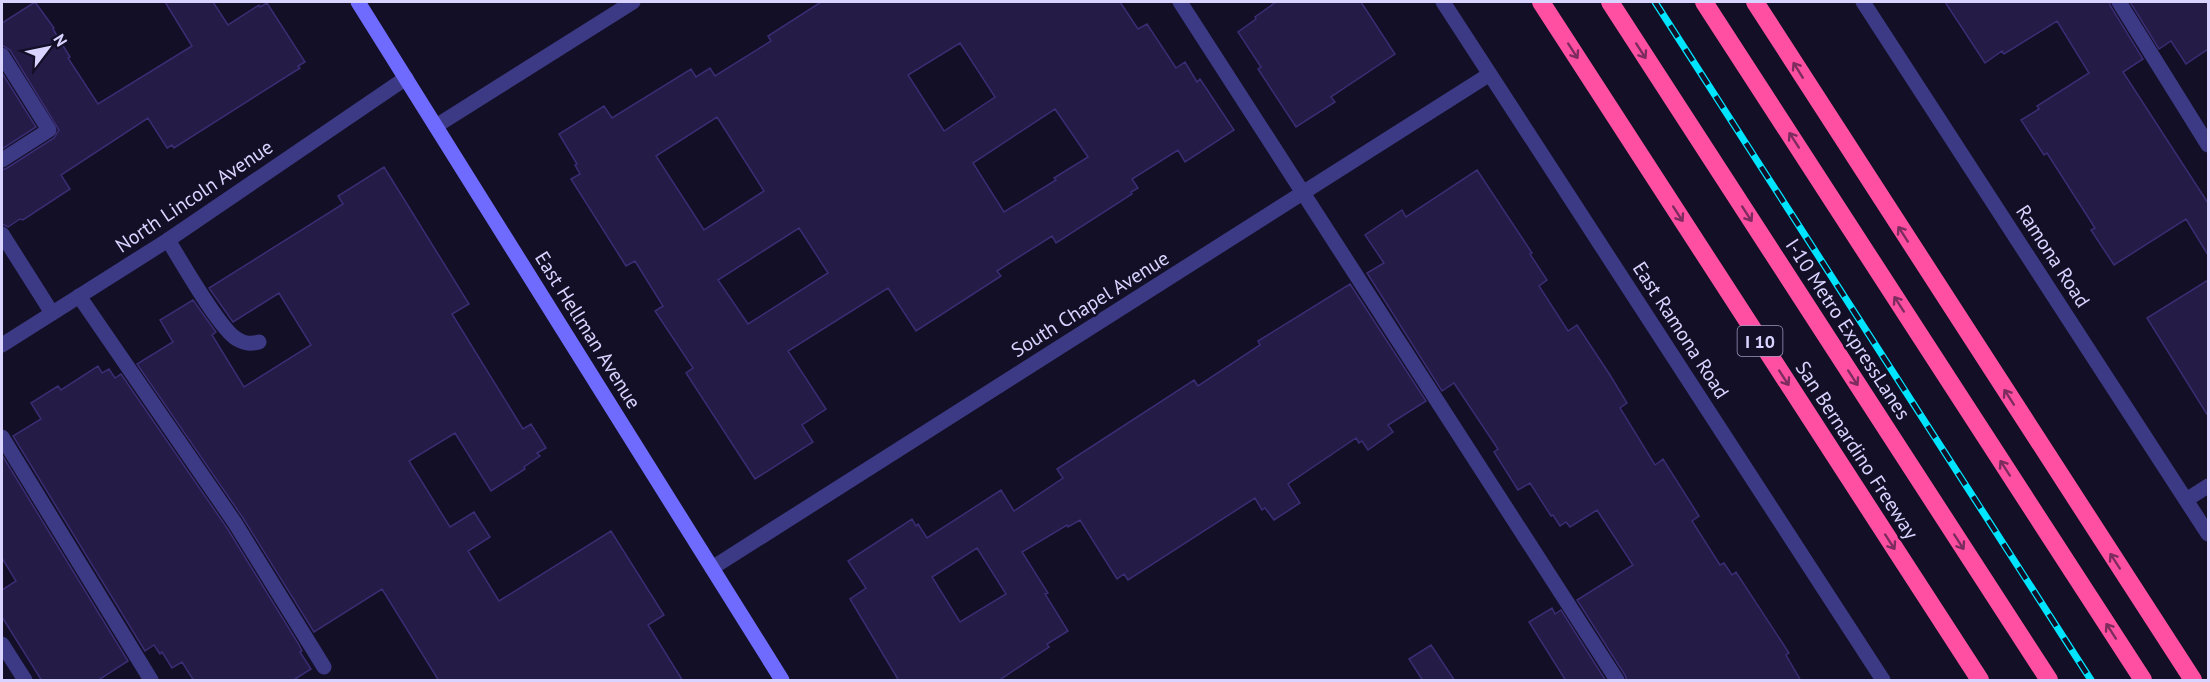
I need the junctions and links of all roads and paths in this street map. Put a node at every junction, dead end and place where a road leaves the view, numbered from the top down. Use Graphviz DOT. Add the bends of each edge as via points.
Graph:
graph roads {
  1 [pos="358,2"];
  2 [pos="633,2"];
  3 [pos="1180,2"];
  4 [pos="1443,2"];
  5 [pos="1541,2"];
  6 [pos="1610,2"];
  7 [pos="1704,2"];
  8 [pos="1755,2"];
  9 [pos="1863,2"];
  10 [pos="2119,2"];
  11 [pos="2,55"];
  12 [pos="1490,74"];
  13 [pos="406,78"];
  14 [pos="436,126"];
  15 [pos="2208,145"];
  16 [pos="2,160"];
  17 [pos="1304,193"];
  18 [pos="2,234"];
  19 [pos="168,240"];
  20 [pos="79,296"];
  21 [pos="52,313"];
  22 [pos="259,342"];
  23 [pos="2,345"];
  24 [pos="2,436"];
  25 [pos="2208,486"];
  26 [pos="2186,500"];
  27 [pos="2208,534"];
  28 [pos="712,568"];
  29 [pos="2,644"];
  30 [pos="324,668"];
  31 [pos="25,681"];
  32 [pos="151,681"];
  33 [pos="782,681"];
  34 [pos="1617,681"];
  35 [pos="1882,681"];
  36 [pos="1980,681"];
  37 [pos="2049,681"];
  38 [pos="2143,681"];
  39 [pos="2193,681"];
  1 -- 13 [label="street, East Hellman Avenue"];
  2 -- 14 [label="street"];
  3 -- 17 [label="street"];
  4 -- 12 [label="street, East Ramona Road"];
  5 -- 36 [label="highway, San Bernardino Freeway / I 10, one-way"];
  6 -- 37 [label="highway, I-10 Metro ExpressLanes, one-way"];
  38 -- 7 [label="highway, one-way"];
  39 -- 8 [label="highway, one-way"];
  9 -- 26 [label="street, Ramona Road"];
  10 -- 15 [label="street"];
  11 -- 16 [label="street" via="49,130"];
  12 -- 17 [label="street, South Chapel Avenue"];
  12 -- 35 [label="street, East Ramona Road"];
  13 -- 14 [label="street, East Hellman Avenue"];
  13 -- 19 [label="street, North Lincoln Avenue"];
  14 -- 28 [label="street, East Hellman Avenue"];
  17 -- 28 [label="street, South Chapel Avenue"];
  17 -- 34 [label="street"];
  18 -- 21 [label="street"];
  19 -- 20 [label="street, North Lincoln Avenue"];
  19 -- 22 [label="street" via="235,339 250,344"];
  20 -- 21 [label="street, North Lincoln Avenue"];
  20 -- 30 [label="street" via="235,523"];
  21 -- 23 [label="street, North Lincoln Avenue"];
  24 -- 32 [label="street"];
  25 -- 26 [label="street"];
  26 -- 27 [label="street, Ramona Road"];
  28 -- 33 [label="street, East Hellman Avenue"];
  29 -- 31 [label="street"];
}
